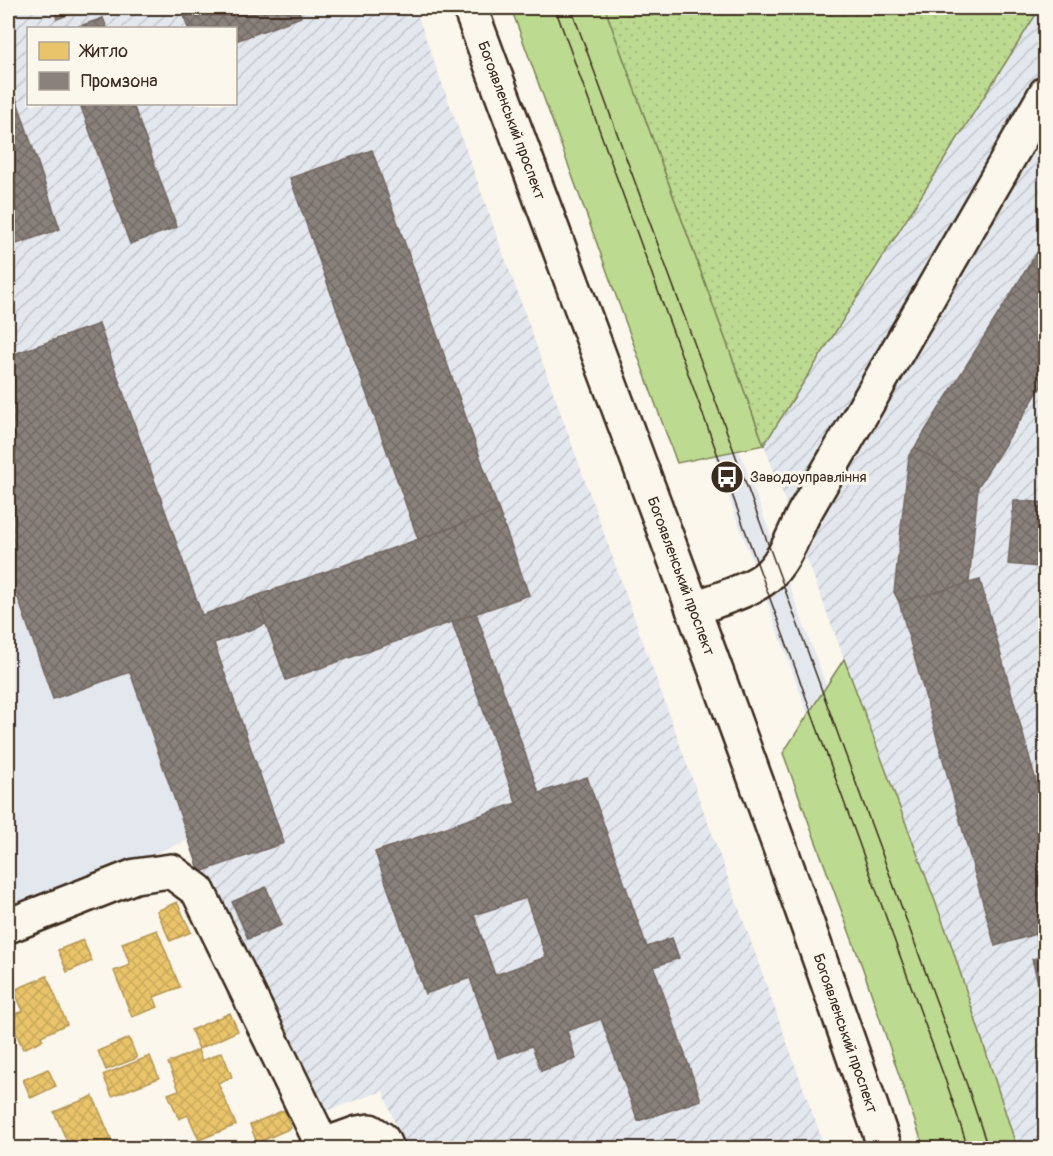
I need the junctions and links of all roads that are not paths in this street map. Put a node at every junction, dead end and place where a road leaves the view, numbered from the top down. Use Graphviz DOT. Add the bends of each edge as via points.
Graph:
graph roads {
  1 [pos="470,8"];
  2 [pos="1046,93"];
  3 [pos="693,609"];
  4 [pos="8,926"];
  5 [pos="320,1147"];
  6 [pos="386,1149"];
  7 [pos="885,1149"];
  1 -- 3 [label="main road, Богоявленський проспект"];
  2 -- 3 [label="main road" via="802,514 778,565 765,579"];
  3 -- 7 [label="main road, Богоявленський проспект" via="829,982"];
  4 -- 5 [label="main road" via="135,876 171,871 198,891"];
  5 -- 6 [label="main road" via="370,1131 382,1139"];
}
